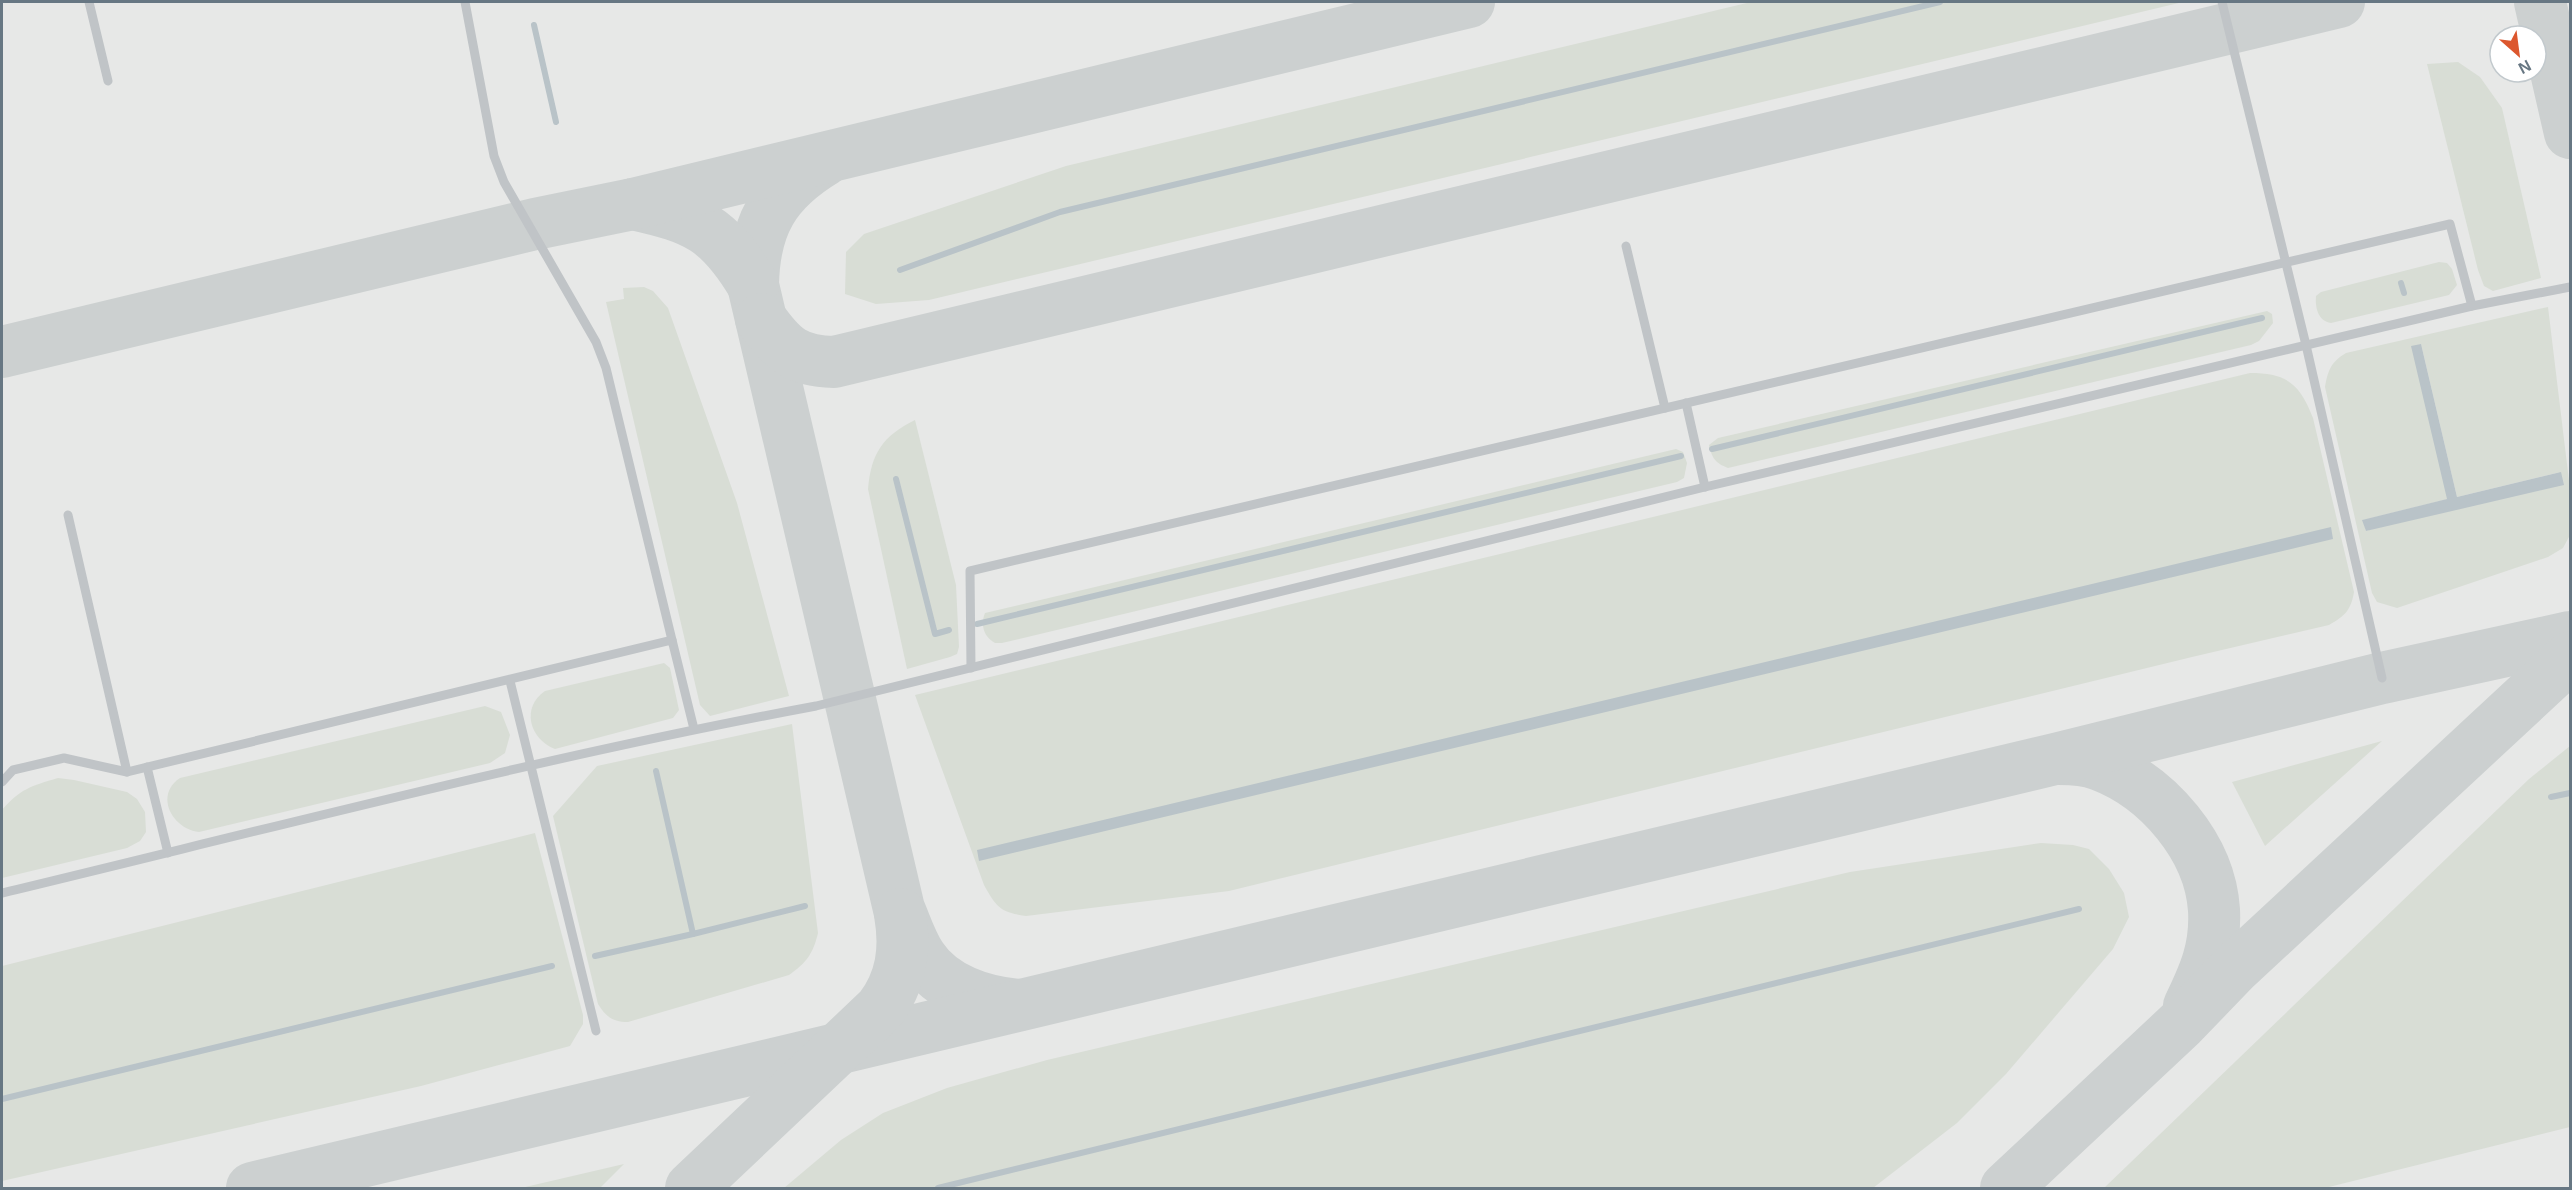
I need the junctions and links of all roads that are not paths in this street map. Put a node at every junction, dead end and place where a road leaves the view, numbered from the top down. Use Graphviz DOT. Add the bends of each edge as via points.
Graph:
graph roads {
  1 [pos="89,2"];
  2 [pos="465,2"];
  3 [pos="2222,2"];
  4 [pos="108,81"];
  5 [pos="1626,246"];
  6 [pos="2286,262"];
  7 [pos="2571,287"];
  8 [pos="2472,306"];
  9 [pos="2306,345"];
  10 [pos="1686,403"];
  11 [pos="1665,408"];
  12 [pos="1705,488"];
  13 [pos="68,515"];
  14 [pos="672,640"];
  15 [pos="971,668"];
  16 [pos="2382,678"];
  17 [pos="510,681"];
  18 [pos="694,729"];
  19 [pos="530,766"];
  20 [pos="147,767"];
  21 [pos="127,772"];
  22 [pos="2,782"];
  23 [pos="168,853"];
  24 [pos="2,893"];
  25 [pos="596,1031"];
  1 -- 4 [label="lane"];
  2 -- 14 [label="lane" via="494,156 504,182 596,342 606,368"];
  3 -- 6 [label="lane"];
  5 -- 11 [label="lane"];
  6 -- 8 [label="lane" via="2450,224"];
  6 -- 9 [label="lane"];
  6 -- 10 [label="lane"];
  7 -- 8 [label="lane"];
  8 -- 9 [label="lane"];
  9 -- 12 [label="lane"];
  9 -- 16 [label="lane"];
  10 -- 11 [label="lane"];
  10 -- 12 [label="lane"];
  11 -- 15 [label="lane" via="970,571"];
  12 -- 15 [label="lane"];
  13 -- 21 [label="lane"];
  14 -- 17 [label="lane"];
  14 -- 18 [label="lane"];
  15 -- 18 [label="lane" via="816,706"];
  17 -- 19 [label="lane"];
  17 -- 20 [label="lane"];
  18 -- 19 [label="lane"];
  19 -- 23 [label="lane"];
  19 -- 25 [label="lane"];
  20 -- 21 [label="lane"];
  20 -- 23 [label="lane"];
  21 -- 22 [label="lane" via="64,758 13,770"];
  23 -- 24 [label="lane"];
}
